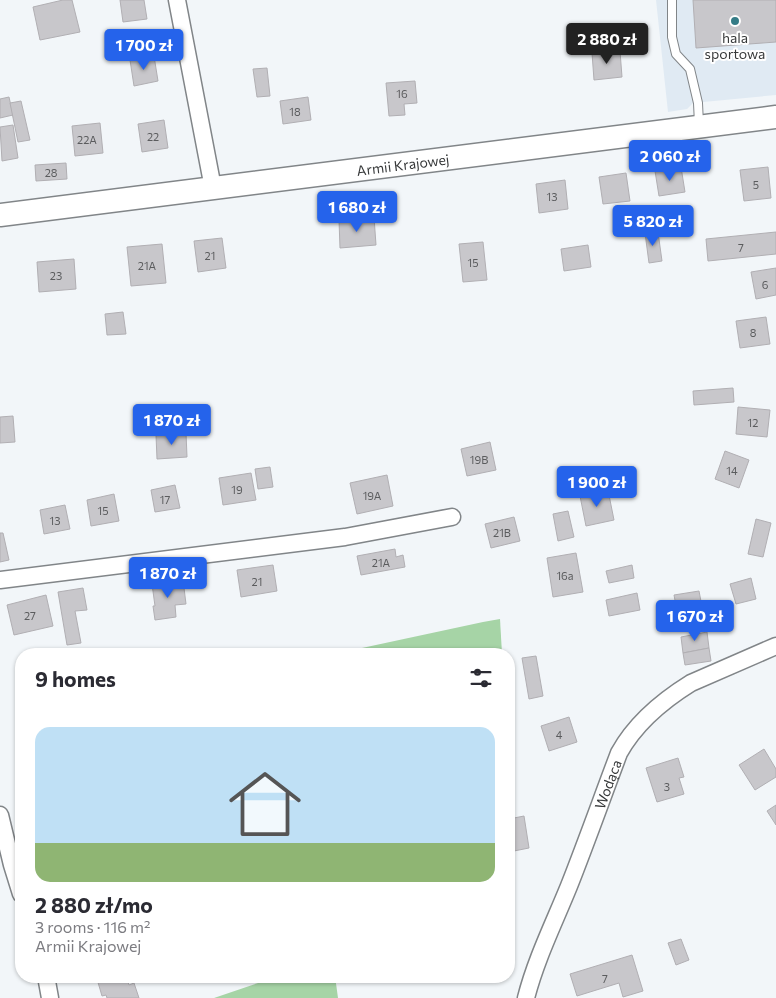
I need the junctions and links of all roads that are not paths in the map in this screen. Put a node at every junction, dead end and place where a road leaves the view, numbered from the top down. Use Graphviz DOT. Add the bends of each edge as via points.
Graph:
graph roads {
  1 [pos="177,0"];
  2 [pos="672,0"];
  3 [pos="776,117"];
  4 [pos="700,127"];
  5 [pos="213,188"];
  6 [pos="0,215"];
  7 [pos="452,517"];
  8 [pos="0,580"];
  9 [pos="776,646"];
  10 [pos="0,815"];
  11 [pos="15,875"];
  12 [pos="47,983"];
  13 [pos="50,998"];
  14 [pos="526,998"];
  1 -- 5 [label="street"];
  2 -- 4 [label="lane" via="672,37 676,54 690,69"];
  3 -- 4 [label="street, Armii Krajowej"];
  4 -- 5 [label="street, Armii Krajowej"];
  5 -- 6 [label="street, Armii Krajowej"];
  7 -- 8 [label="street" via="345,536"];
  9 -- 14 [label="street, Wodąca" via="679,691 658,707 627,740 552,923"];
  10 -- 11 [label="street"];
  12 -- 13 [label="street"];
}
